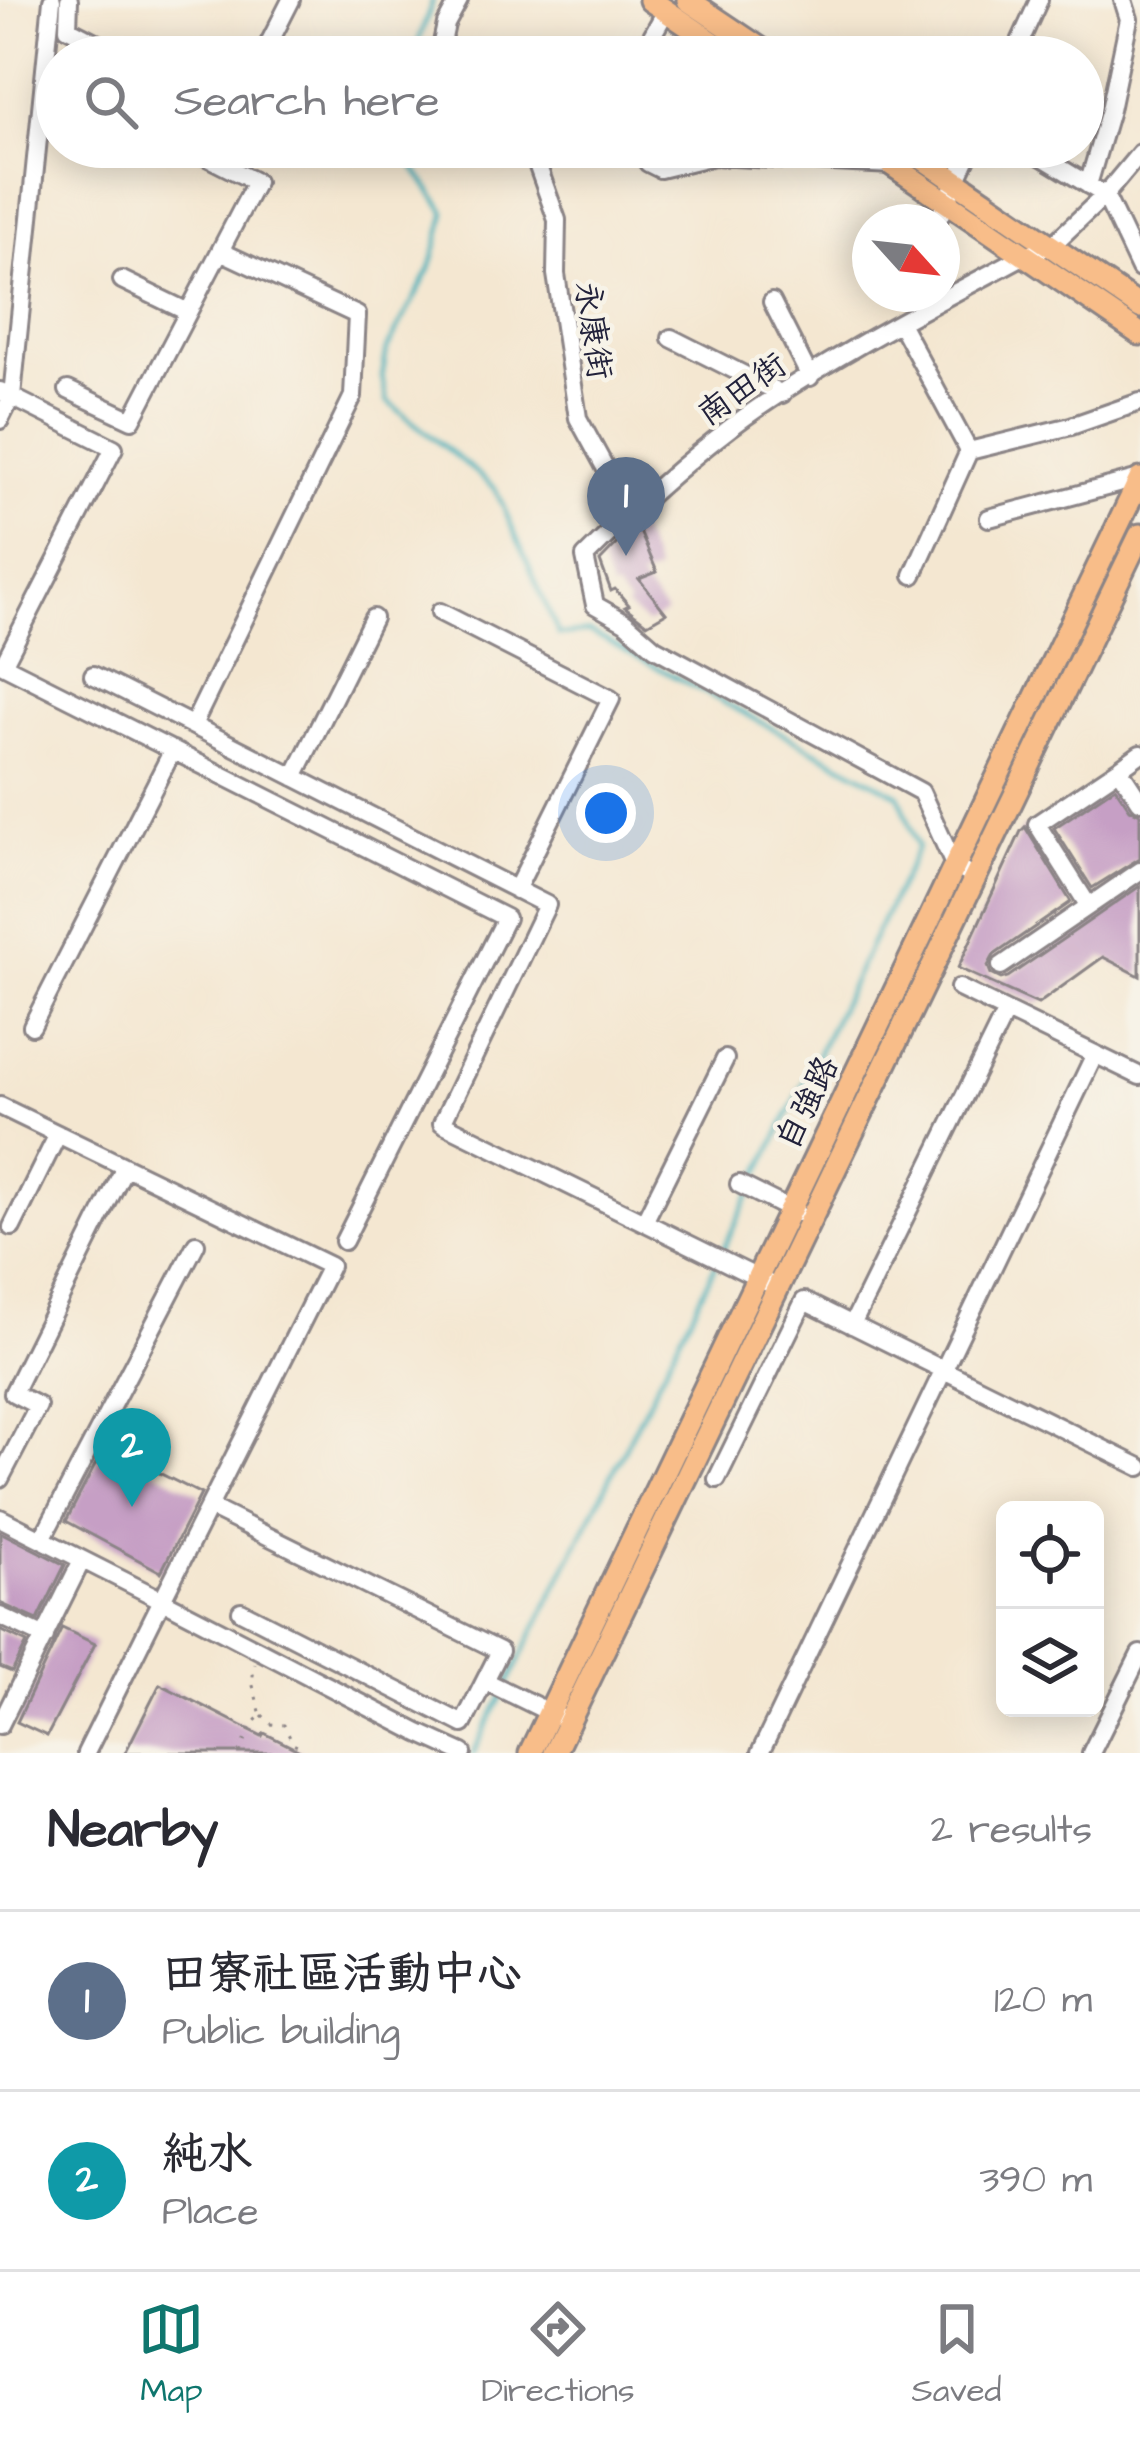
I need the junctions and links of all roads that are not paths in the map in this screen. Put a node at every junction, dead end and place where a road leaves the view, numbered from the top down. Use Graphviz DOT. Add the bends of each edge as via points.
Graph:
graph roads {
  1 [pos="52,0"];
  2 [pos="69,0"];
  3 [pos="291,0"];
  4 [pos="459,0"];
  5 [pos="688,0"];
  6 [pos="1040,0"];
  7 [pos="1123,0"];
  8 [pos="658,5"];
  9 [pos="48,36"];
  10 [pos="83,36"];
  11 [pos="273,36"];
  12 [pos="443,36"];
  13 [pos="647,36"];
  14 [pos="703,36"];
  15 [pos="740,36"];
  16 [pos="1023,36"];
  17 [pos="1104,130"];
  18 [pos="36,137"];
  19 [pos="1140,153"];
  20 [pos="228,168"];
  21 [pos="538,168"];
  22 [pos="909,168"];
  23 [pos="928,168"];
  24 [pos="962,168"];
  25 [pos="1062,168"];
  26 [pos="1093,168"];
  27 [pos="956,180"];
  28 [pos="1088,184"];
  29 [pos="1105,195"];
  30 [pos="935,204"];
  31 [pos="945,204"];
  32 [pos="960,222"];
  33 [pos="1051,246"];
  34 [pos="220,250"];
  35 [pos="1025,255"];
  36 [pos="1140,268"];
  37 [pos="122,280"];
  38 [pos="772,302"];
  39 [pos="1136,302"];
  40 [pos="188,312"];
  41 [pos="900,323"];
  42 [pos="1140,334"];
  43 [pos="671,338"];
  44 [pos="809,377"];
  45 [pos="68,390"];
  46 [pos="6,393"];
  47 [pos="782,394"];
  48 [pos="1140,402"];
  49 [pos="0,420"];
  50 [pos="969,451"];
  51 [pos="1140,479"];
  52 [pos="630,513"];
  53 [pos="989,518"];
  54 [pos="1140,535"];
  55 [pos="913,575"];
  56 [pos="440,612"];
  57 [pos="373,618"];
  58 [pos="2,664"];
  59 [pos="93,675"];
  60 [pos="193,725"];
  61 [pos="173,750"];
  62 [pos="1140,754"];
  63 [pos="1119,769"];
  64 [pos="294,777"];
  65 [pos="1140,801"];
  66 [pos="1140,871"];
  67 [pos="965,872"];
  68 [pos="516,890"];
  69 [pos="1088,905"];
  70 [pos="1001,966"];
  71 [pos="958,988"];
  72 [pos="1006,1010"];
  73 [pos="32,1026"];
  74 [pos="1096,1054"];
  75 [pos="725,1059"];
  76 [pos="1140,1076"];
  77 [pos="0,1106"];
  78 [pos="58,1134"];
  79 [pos="125,1167"];
  80 [pos="739,1184"];
  81 [pos="790,1210"];
  82 [pos="644,1222"];
  83 [pos="12,1226"];
  84 [pos="344,1241"];
  85 [pos="196,1244"];
  86 [pos="767,1283"];
  87 [pos="852,1325"];
  88 [pos="943,1370"];
  89 [pos="1140,1467"];
  90 [pos="0,1479"];
  91 [pos="717,1479"];
  92 [pos="209,1507"];
  93 [pos="0,1518"];
  94 [pos="42,1539"];
  95 [pos="82,1560"];
  96 [pos="162,1600"];
  97 [pos="241,1610"];
  98 [pos="0,1616"];
  99 [pos="45,1637"];
  100 [pos="1140,1654"];
  101 [pos="484,1681"];
  102 [pos="559,1717"];
  103 [pos="0,1725"];
  104 [pos="454,1750"];
  105 [pos="86,1753"];
  106 [pos="530,1753"];
  107 [pos="554,1753"];
  108 [pos="760,1753"];
  109 [pos="1091,1753"];
  1 -- 9 [label="street"];
  2 -- 10 [label="street" via="68,28"];
  3 -- 11 [label="street"];
  4 -- 12 [label="street"];
  5 -- 15 [label="main road"];
  6 -- 16 [label="street"];
  7 -- 17 [label="street" via="1129,19"];
  8 -- 13 [label="street"];
  8 -- 14 [label="main road"];
  18 -- 46 [label="street"];
  19 -- 29 [label="street, 南田街"];
  20 -- 34 [label="street" via="256,182"];
  21 -- 52 [label="street, 永康街" via="557,220 556,274 578,418"];
  22 -- 30 [label="main road"];
  23 -- 27 [label="main road"];
  24 -- 27 [label="street"];
  25 -- 28 [label="street"];
  26 -- 28 [label="street"];
  27 -- 31 [label="street"];
  27 -- 33 [label="main road"];
  28 -- 29 [label="street"];
  29 -- 33 [label="street, 南田街"];
  29 -- 36 [label="street"];
  32 -- 35 [label="main road"];
  33 -- 35 [label="street, 南田街"];
  33 -- 39 [label="main road"];
  34 -- 40 [label="street"];
  34 -- 60 [label="street" via="357,315 353,396"];
  35 -- 41 [label="street, 南田街"];
  35 -- 42 [label="main road"];
  37 -- 40 [label="street"];
  38 -- 44 [label="street"];
  40 -- 45 [label="street" via="132,421"];
  41 -- 44 [label="street, 南田街"];
  41 -- 50 [label="street"];
  43 -- 47 [label="street"];
  44 -- 47 [label="street, 南田街"];
  46 -- 49 [label="street"];
  46 -- 58 [label="street" via="114,448"];
  47 -- 52 [label="street, 南田街"];
  48 -- 50 [label="street"];
  50 -- 55 [label="street"];
  51 -- 53 [label="street"];
  51 -- 67 [label="main road, 自強路"];
  52 -- 67 [label="street, 南田街" via="585,557 595,605 655,648 921,792"];
  54 -- 67 [label="main road, 自強路"];
  56 -- 68 [label="street" via="611,699"];
  57 -- 64 [label="street"];
  58 -- 61 [label="street"];
  59 -- 60 [label="street"];
  60 -- 64 [label="street"];
  61 -- 73 [label="street"];
  61 -- 84 [label="street" via="506,918"];
  62 -- 63 [label="street"];
  63 -- 65 [label="street"];
  63 -- 69 [label="street" via="1036,824"];
  64 -- 68 [label="street"];
  66 -- 69 [label="street"];
  67 -- 81 [label="main road, 自強路"];
  68 -- 82 [label="street" via="547,905 442,1123"];
  69 -- 70 [label="street"];
  71 -- 72 [label="street"];
  72 -- 74 [label="street"];
  72 -- 87 [label="street"];
  74 -- 76 [label="street"];
  74 -- 88 [label="street"];
  75 -- 82 [label="street"];
  77 -- 78 [label="street"];
  78 -- 79 [label="street"];
  78 -- 83 [label="street"];
  79 -- 90 [label="street" via="13,1394 38,1406"];
  79 -- 92 [label="street" via="330,1266"];
  80 -- 81 [label="street"];
  81 -- 86 [label="main road, 自強路"];
  82 -- 86 [label="street"];
  85 -- 94 [label="street"];
  86 -- 102 [label="main road, 自強路"];
  87 -- 88 [label="street"];
  87 -- 91 [label="street" via="804,1301"];
  88 -- 89 [label="street"];
  88 -- 108 [label="street"];
  92 -- 96 [label="street"];
  92 -- 101 [label="street" via="500,1652"];
  93 -- 94 [label="street"];
  94 -- 95 [label="street"];
  95 -- 96 [label="street"];
  95 -- 99 [label="street"];
  96 -- 104 [label="street"];
  96 -- 105 [label="street"];
  97 -- 101 [label="street" via="463,1724"];
  98 -- 99 [label="street"];
  99 -- 103 [label="street"];
  100 -- 109 [label="street"];
  101 -- 102 [label="street"];
  102 -- 106 [label="main road, 自強路"];
  102 -- 107 [label="main road, 自強路"];
}
